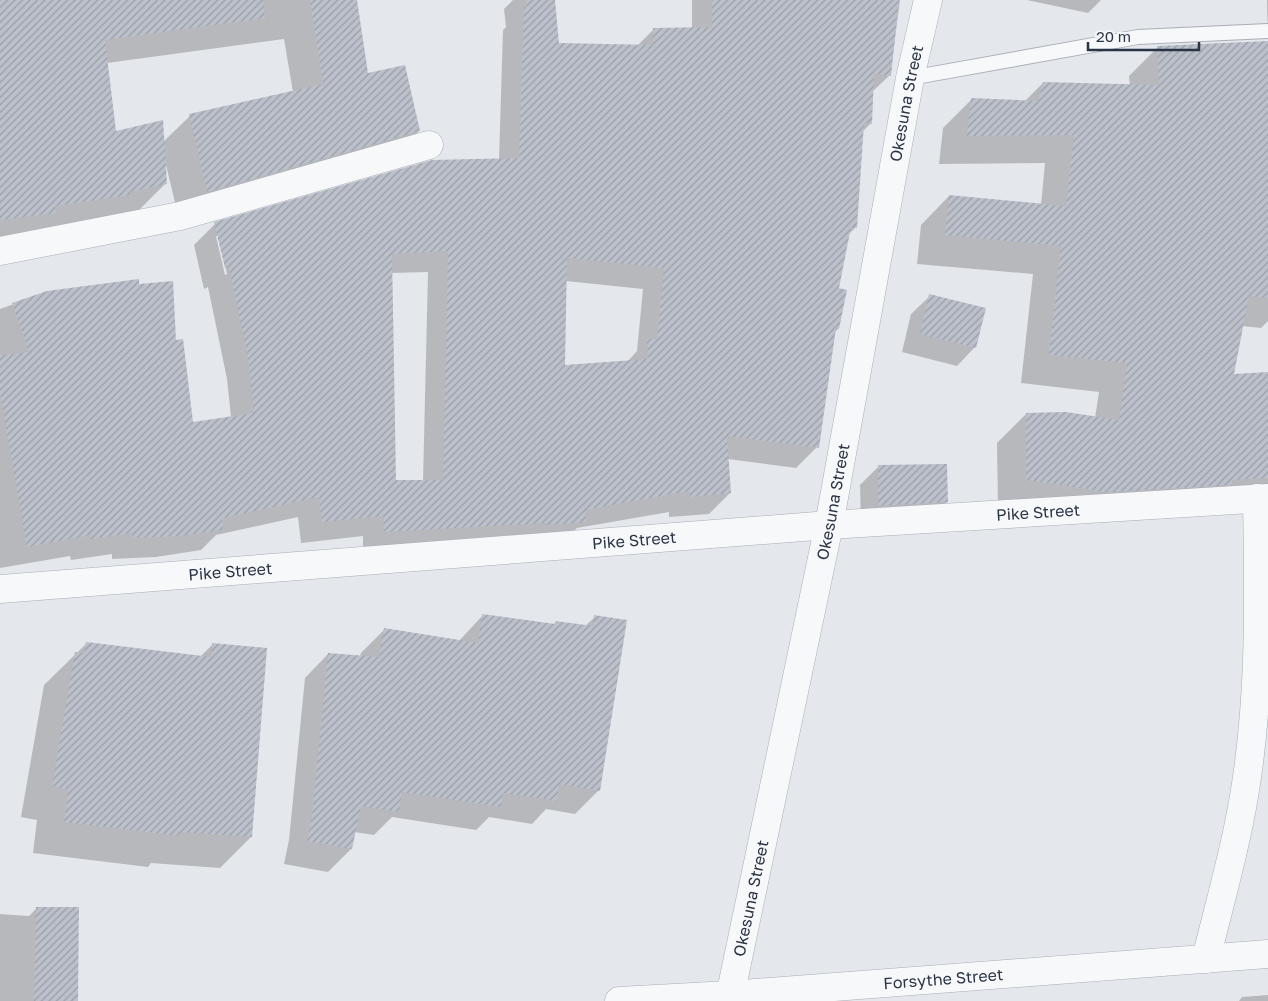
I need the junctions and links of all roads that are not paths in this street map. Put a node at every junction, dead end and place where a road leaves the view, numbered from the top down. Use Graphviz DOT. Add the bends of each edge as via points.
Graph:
graph roads {
  1 [pos="928,0"];
  2 [pos="1268,32"];
  3 [pos="910,78"];
  4 [pos="429,145"];
  5 [pos="0,251"];
  6 [pos="1263,498"];
  7 [pos="829,525"];
  8 [pos="0,588"];
  9 [pos="1268,954"];
  10 [pos="1206,959"];
  11 [pos="729,998"];
  12 [pos="619,1001"];
  1 -- 3 [label="street, Okesuna Street"];
  2 -- 3 [label="lane" via="1138,37"];
  3 -- 7 [label="street, Okesuna Street"];
  4 -- 5 [label="street" via="180,216"];
  6 -- 7 [label="street, Pike Street"];
  6 -- 10 [label="street" via="1251,742 1240,822"];
  7 -- 8 [label="street, Pike Street"];
  7 -- 11 [label="street, Okesuna Street"];
  9 -- 10 [label="street, Forsythe Street"];
  10 -- 11 [label="street, Forsythe Street"];
  11 -- 12 [label="street, Forsythe Street"];
}
